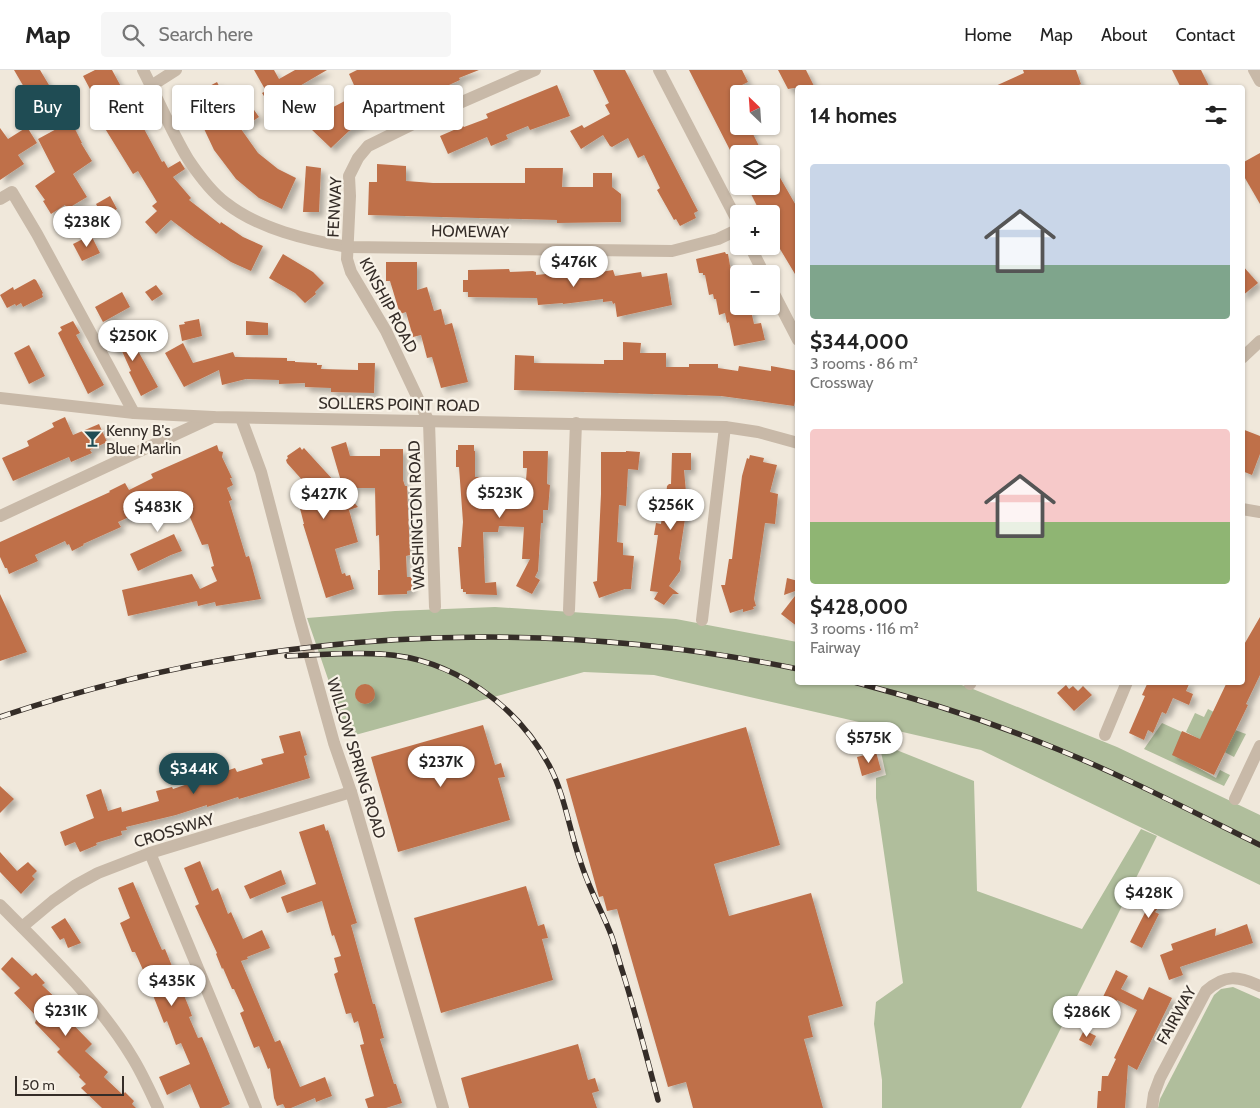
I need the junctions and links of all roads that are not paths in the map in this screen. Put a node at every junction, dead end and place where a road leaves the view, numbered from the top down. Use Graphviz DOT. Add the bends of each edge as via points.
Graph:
graph roads {
  1 [pos="143,70"];
  2 [pos="176,70"];
  3 [pos="534,70"];
  4 [pos="659,70"];
  5 [pos="1254,70"];
  6 [pos="1260,81"];
  7 [pos="150,85"];
  8 [pos="153,85"];
  9 [pos="162,108"];
  10 [pos="0,199"];
  11 [pos="730,207"];
  12 [pos="730,233"];
  13 [pos="348,247"];
  14 [pos="780,305"];
  15 [pos="795,334"];
  16 [pos="1260,341"];
  17 [pos="1245,355"];
  18 [pos="0,398"];
  19 [pos="134,412"];
  20 [pos="213,417"];
  21 [pos="241,418"];
  22 [pos="429,422"];
  23 [pos="576,424"];
  24 [pos="725,428"];
  25 [pos="795,441"];
  26 [pos="1245,510"];
  27 [pos="1260,512"];
  28 [pos="0,516"];
  29 [pos="435,607"];
  30 [pos="569,610"];
  31 [pos="702,620"];
  32 [pos="1125,685"];
  33 [pos="1105,735"];
  34 [pos="1260,746"];
  35 [pos="351,792"];
  36 [pos="1235,799"];
  37 [pos="150,853"];
  38 [pos="0,905"];
  39 [pos="22,927"];
  40 [pos="1260,986"];
  41 [pos="158,1108"];
  42 [pos="256,1108"];
  43 [pos="443,1108"];
  44 [pos="1152,1108"];
  1 -- 7 [label="street, KINSHIP ROAD"];
  2 -- 8 [label="street"];
  3 -- 13 [label="street, FENWAY" via="368,146 349,176"];
  4 -- 11 [label="street"];
  5 -- 6 [label="street"];
  9 -- 13 [label="street, KINSHIP ROAD" via="188,159 226,203 284,232"];
  10 -- 19 [label="street" via="12,192"];
  12 -- 13 [label="street, HOMEWAY" via="672,250"];
  13 -- 22 [label="street, KINSHIP ROAD" via="351,272 386,331"];
  14 -- 15 [label="street"];
  16 -- 17 [label="street"];
  18 -- 19 [label="street, SOLLERS POINT ROAD"];
  19 -- 20 [label="street, SOLLERS POINT ROAD"];
  20 -- 21 [label="street, SOLLERS POINT ROAD"];
  20 -- 28 [label="street"];
  21 -- 22 [label="street, SOLLERS POINT ROAD"];
  21 -- 35 [label="street, WILLOW SPRING ROAD" via="262,472 334,743"];
  22 -- 23 [label="street, SOLLERS POINT ROAD"];
  22 -- 29 [label="street, WASHINGTON ROAD"];
  23 -- 24 [label="street, SOLLERS POINT ROAD"];
  23 -- 30 [label="street"];
  24 -- 25 [label="street, SOLLERS POINT ROAD"];
  24 -- 31 [label="street"];
  26 -- 27 [label="street"];
  32 -- 33 [label="street"];
  34 -- 36 [label="street"];
  35 -- 37 [label="street, CROSSWAY"];
  35 -- 43 [label="street, WILLOW SPRING ROAD"];
  37 -- 39 [label="street, CROSSWAY" via="76,885"];
  37 -- 42 [label="street"];
  38 -- 39 [label="street"];
  39 -- 41 [label="street" via="114,1030 132,1056"];
  40 -- 44 [label="street, FAIRWAY" via="1229,978 1213,984 1206,991 1160,1078"];
}
